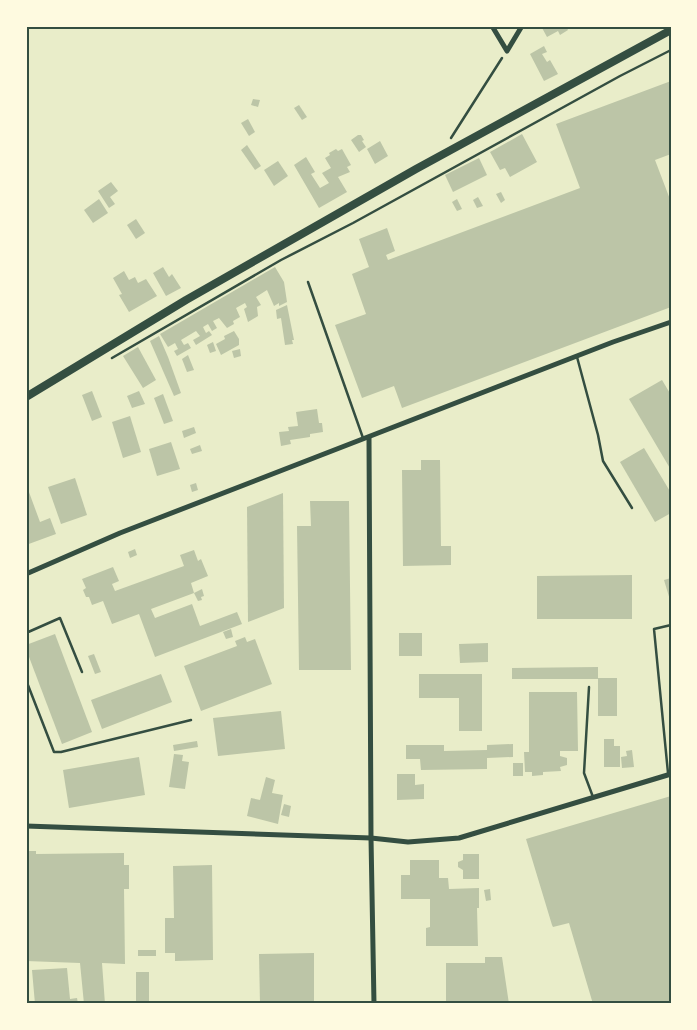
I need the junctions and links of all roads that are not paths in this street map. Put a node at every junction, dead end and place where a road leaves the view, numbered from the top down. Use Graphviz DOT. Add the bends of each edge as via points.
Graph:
graph roads {
  1 [pos="492,26"];
  2 [pos="522,26"];
  3 [pos="671,30"];
  4 [pos="308,282"];
  5 [pos="671,322"];
  6 [pos="576,357"];
  7 [pos="26,397"];
  8 [pos="366,439"];
  9 [pos="632,508"];
  10 [pos="26,574"];
  11 [pos="671,625"];
  12 [pos="26,633"];
  13 [pos="82,672"];
  14 [pos="26,680"];
  15 [pos="589,687"];
  16 [pos="191,720"];
  17 [pos="670,774"];
  18 [pos="593,797"];
  19 [pos="26,826"];
  20 [pos="371,838"];
  21 [pos="374,1004"];
  1 -- 2 [label="street" via="507,50"];
  3 -- 7 [label="main road" via="186,300"];
  4 -- 8 [label="lane"];
  5 -- 6 [label="street"];
  6 -- 8 [label="street"];
  6 -- 9 [label="lane" via="603,461"];
  8 -- 10 [label="street" via="120,533"];
  8 -- 20 [label="street"];
  11 -- 17 [label="lane" via="654,630"];
  12 -- 13 [label="lane" via="60,618"];
  14 -- 16 [label="lane" via="54,752"];
  15 -- 18 [label="lane" via="584,773"];
  17 -- 18 [label="street"];
  18 -- 20 [label="street" via="459,838 408,842"];
  19 -- 20 [label="street"];
  20 -- 21 [label="street"];
}
